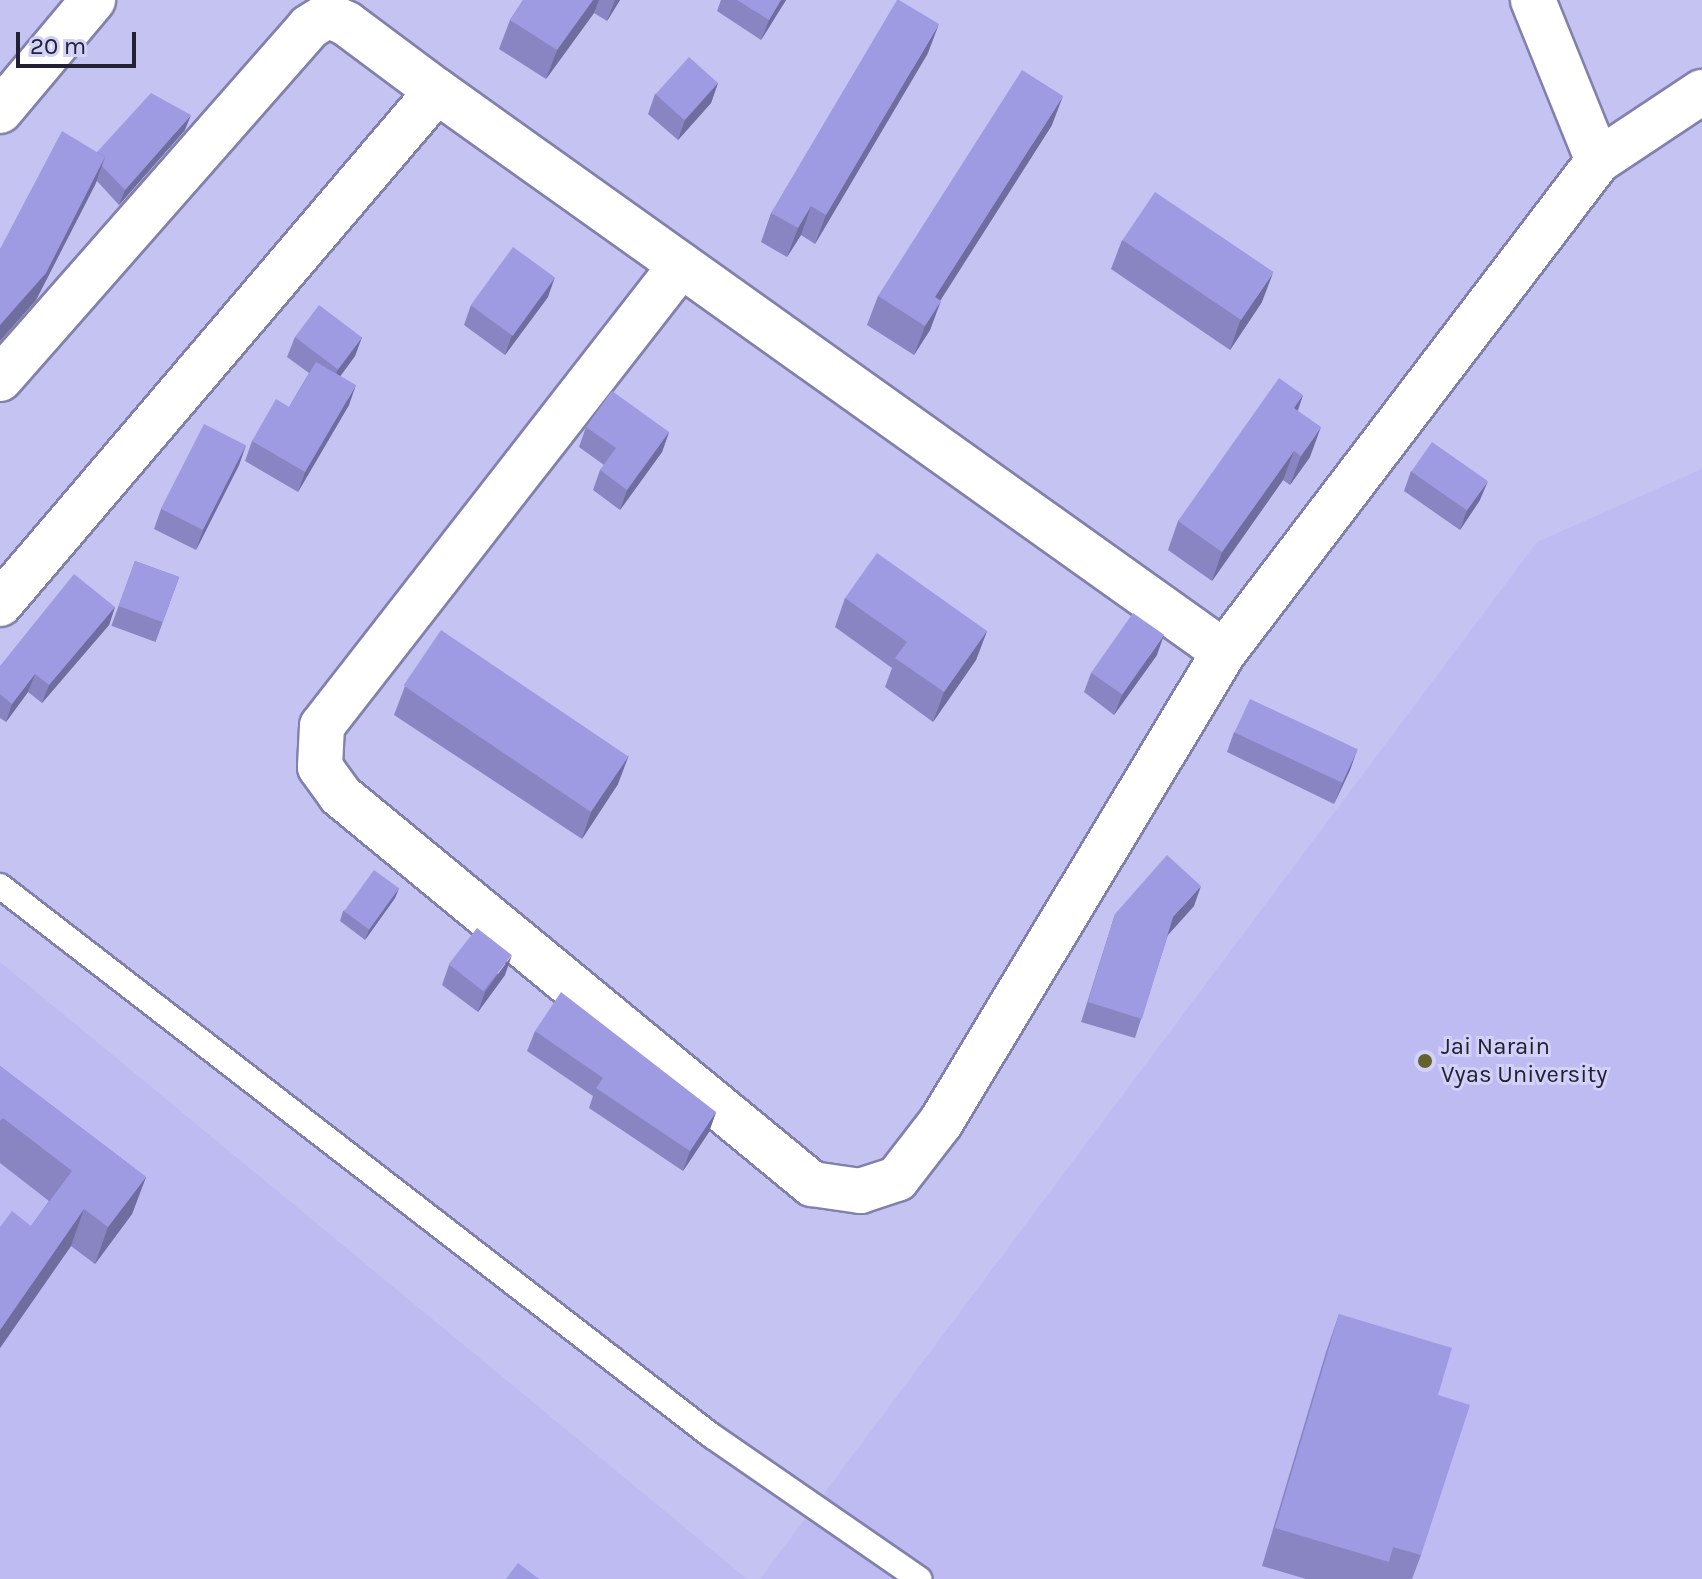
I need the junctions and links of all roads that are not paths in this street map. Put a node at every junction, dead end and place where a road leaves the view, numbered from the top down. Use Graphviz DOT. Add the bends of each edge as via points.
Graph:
graph roads {
  1 [pos="93,0"];
  2 [pos="1533,0"];
  3 [pos="437,91"];
  4 [pos="1702,92"];
  5 [pos="0,111"];
  6 [pos="1598,161"];
  7 [pos="681,265"];
  8 [pos="0,379"];
  9 [pos="0,604"];
  10 [pos="1224,652"];
  11 [pos="0,886"];
  12 [pos="919,1579"];
  1 -- 5 [label="street"];
  2 -- 6 [label="street"];
  3 -- 7 [label="street"];
  3 -- 8 [label="street" via="347,24 328,15 309,27"];
  3 -- 9 [label="street"];
  4 -- 6 [label="street"];
  6 -- 10 [label="street"];
  7 -- 10 [label="street"];
  7 -- 10 [label="street" via="322,726 320,767 340,795 812,1184 860,1191 897,1179 941,1122"];
  11 -- 12 [label="lane" via="712,1436"];
}
